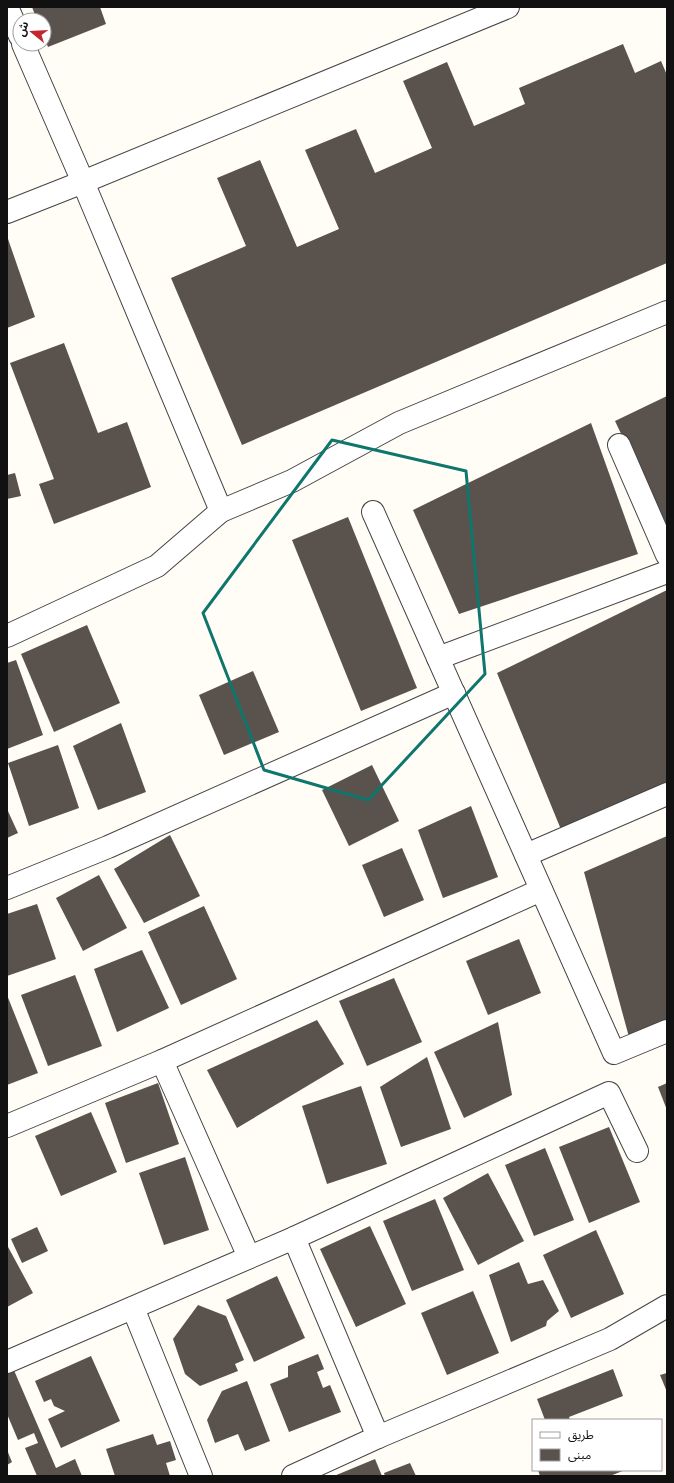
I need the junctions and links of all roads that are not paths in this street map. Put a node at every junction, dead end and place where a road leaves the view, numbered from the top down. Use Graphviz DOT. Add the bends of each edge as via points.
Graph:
graph roads {
  1 [pos="7,7"];
  2 [pos="508,7"];
  3 [pos="12,18"];
  4 [pos="26,52"];
  5 [pos="83,182"];
  6 [pos="7,212"];
  7 [pos="667,312"];
  8 [pos="619,445"];
  9 [pos="222,511"];
  10 [pos="373,512"];
  11 [pos="667,555"];
  12 [pos="667,572"];
  13 [pos="7,636"];
  14 [pos="438,658"];
  15 [pos="454,693"];
  16 [pos="667,794"];
  17 [pos="526,855"];
  18 [pos="7,888"];
  19 [pos="541,890"];
  20 [pos="667,1031"];
  21 [pos="162,1061"];
  22 [pos="7,1126"];
  23 [pos="637,1151"];
  24 [pos="294,1238"];
  25 [pos="249,1257"];
  26 [pos="667,1306"];
  27 [pos="133,1308"];
  28 [pos="7,1362"];
  29 [pos="378,1437"];
  30 [pos="201,1476"];
  31 [pos="293,1476"];
  1 -- 3 [label="street"];
  2 -- 5 [label="street"];
  4 -- 5 [label="street"];
  5 -- 6 [label="street"];
  5 -- 9 [label="street"];
  7 -- 9 [label="street" via="399,423 292,481"];
  8 -- 11 [label="street"];
  9 -- 13 [label="street" via="157,566"];
  10 -- 14 [label="street"];
  12 -- 14 [label="street"];
  14 -- 15 [label="street"];
  15 -- 17 [label="street"];
  15 -- 18 [label="street" via="108,847"];
  16 -- 17 [label="street"];
  17 -- 19 [label="street"];
  19 -- 20 [label="street" via="614,1053"];
  19 -- 21 [label="street"];
  21 -- 22 [label="street"];
  21 -- 25 [label="street"];
  23 -- 24 [label="street" via="609,1093"];
  24 -- 25 [label="street"];
  24 -- 29 [label="street"];
  25 -- 27 [label="street"];
  26 -- 29 [label="street" via="610,1339"];
  27 -- 28 [label="street"];
  27 -- 30 [label="street"];
  29 -- 31 [label="street"];
}
